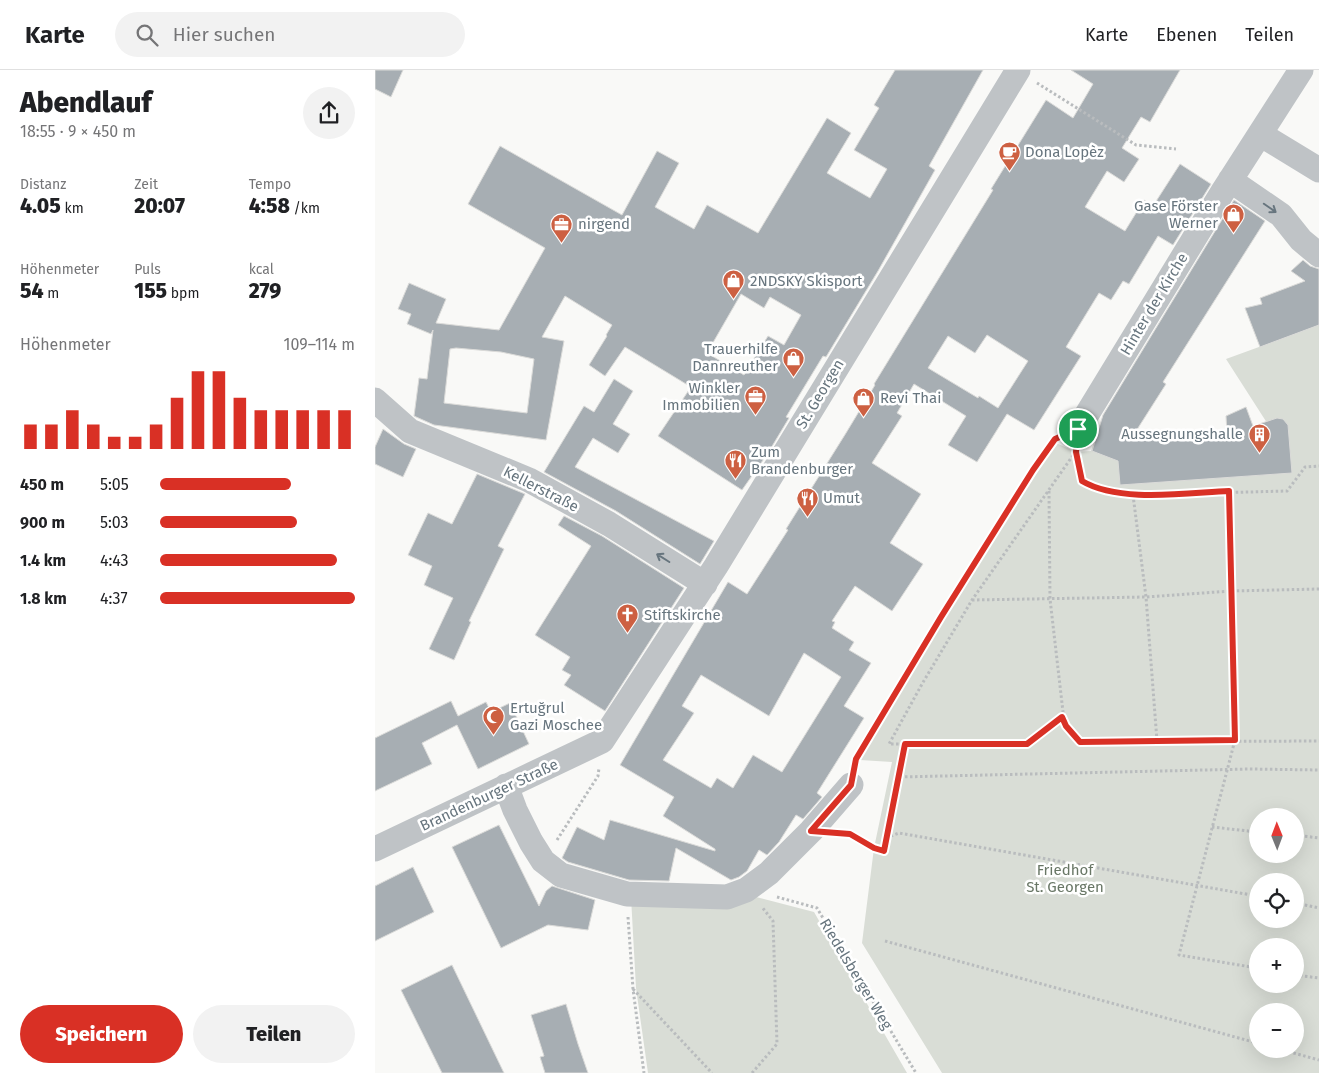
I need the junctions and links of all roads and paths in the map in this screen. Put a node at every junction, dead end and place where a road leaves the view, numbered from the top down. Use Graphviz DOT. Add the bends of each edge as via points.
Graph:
graph roads {
  1 [pos="1018,70"];
  2 [pos="1301,70"];
  3 [pos="1260,134"];
  4 [pos="1176,149"];
  5 [pos="1319,170"];
  6 [pos="1230,180"];
  7 [pos="1319,255"];
  8 [pos="375,400"];
  9 [pos="1077,440"];
  10 [pos="1319,466"];
  11 [pos="1049,490"];
  12 [pos="1229,491"];
  13 [pos="1133,495"];
  14 [pos="705,584"];
  15 [pos="1319,590"];
  16 [pos="1231,591"];
  17 [pos="1146,597"];
  18 [pos="1050,599"];
  19 [pos="972,600"];
  20 [pos="1062,717"];
  21 [pos="1235,740"];
  22 [pos="602,741"];
  23 [pos="1157,741"];
  24 [pos="1319,741"];
  25 [pos="905,744"];
  26 [pos="599,768"];
  27 [pos="1227,770"];
  28 [pos="1319,770"];
  29 [pos="899,777"];
  30 [pos="851,785"];
  31 [pos="506,786"];
  32 [pos="1212,827"];
  33 [pos="811,831"];
  34 [pos="1249,831"];
  35 [pos="1304,836"];
  36 [pos="1319,838"];
  37 [pos="886,839"];
  38 [pos="375,849"];
  39 [pos="543,861"];
  40 [pos="1196,884"];
  41 [pos="748,888"];
  42 [pos="627,894"];
  43 [pos="1249,894"];
  44 [pos="1304,906"];
  45 [pos="1319,908"];
  46 [pos="885,941"];
  47 [pos="1249,967"];
  48 [pos="1304,976"];
  49 [pos="1319,978"];
  50 [pos="633,989"];
  51 [pos="1249,1041"];
  52 [pos="1304,1056"];
  53 [pos="1319,1060"];
  54 [pos="644,1073"];
  55 [pos="712,1073"];
  56 [pos="752,1073"];
  57 [pos="915,1073"];
  1 -- 4 [label="path" via="1136,145"];
  1 -- 14 [label="street, St. Georgen"];
  2 -- 3 [label="street, Hinter der Kirche"];
  3 -- 5 [label="street"];
  3 -- 6 [label="street, Hinter der Kirche"];
  6 -- 7 [label="street, one-way" via="1281,215 1301,240"];
  6 -- 9 [label="street, Hinter der Kirche"];
  14 -- 8 [label="street, Kellerstraße, one-way" via="609,524 529,480 410,431"];
  9 -- 11 [label="path"];
  9 -- 13 [label="path" via="1082,481 1094,488"];
  9 -- 30 [label="path" via="1055,439 1033,470 856,759"];
  10 -- 12 [label="path" via="1305,467 1287,491"];
  11 -- 18 [label="path"];
  11 -- 19 [label="path"];
  12 -- 13 [label="path"];
  12 -- 16 [label="path"];
  13 -- 17 [label="path"];
  14 -- 22 [label="street, St. Georgen"];
  15 -- 16 [label="path"];
  16 -- 17 [label="path"];
  16 -- 21 [label="path"];
  17 -- 18 [label="path"];
  17 -- 23 [label="path"];
  18 -- 19 [label="path"];
  18 -- 20 [label="path"];
  19 -- 25 [label="path" via="889,744"];
  20 -- 23 [label="path" via="1080,742"];
  20 -- 25 [label="path" via="1027,744"];
  21 -- 23 [label="path"];
  21 -- 24 [label="path"];
  21 -- 27 [label="path"];
  22 -- 31 [label="street, Brandenburger Straße"];
  25 -- 29 [label="path"];
  26 -- 39 [label="path" via="598,776"];
  27 -- 28 [label="path"];
  27 -- 29 [label="path"];
  27 -- 32 [label="path"];
  29 -- 37 [label="path"];
  30 -- 33 [label="street"];
  31 -- 38 [label="street, Brandenburger Straße"];
  31 -- 39 [label="street" via="515,810"];
  32 -- 34 [label="path"];
  32 -- 40 [label="path"];
  33 -- 37 [label="path" via="850,834 884,851"];
  33 -- 41 [label="street" via="769,873"];
  35 -- 36 [label="path"];
  37 -- 40 [label="path" via="899,833"];
  39 -- 42 [label="street" via="561,875"];
  40 -- 43 [label="path"];
  40 -- 47 [label="path" via="1179,954"];
  41 -- 42 [label="street" via="727,897"];
  41 -- 56 [label="path" via="773,921 777,1044"];
  41 -- 57 [label="path, Riedelsberger Weg" via="817,908"];
  42 -- 50 [label="path"];
  44 -- 45 [label="path"];
  46 -- 51 [label="path"];
  48 -- 49 [label="path"];
  50 -- 54 [label="path"];
  50 -- 55 [label="path"];
  52 -- 53 [label="path"];
}
